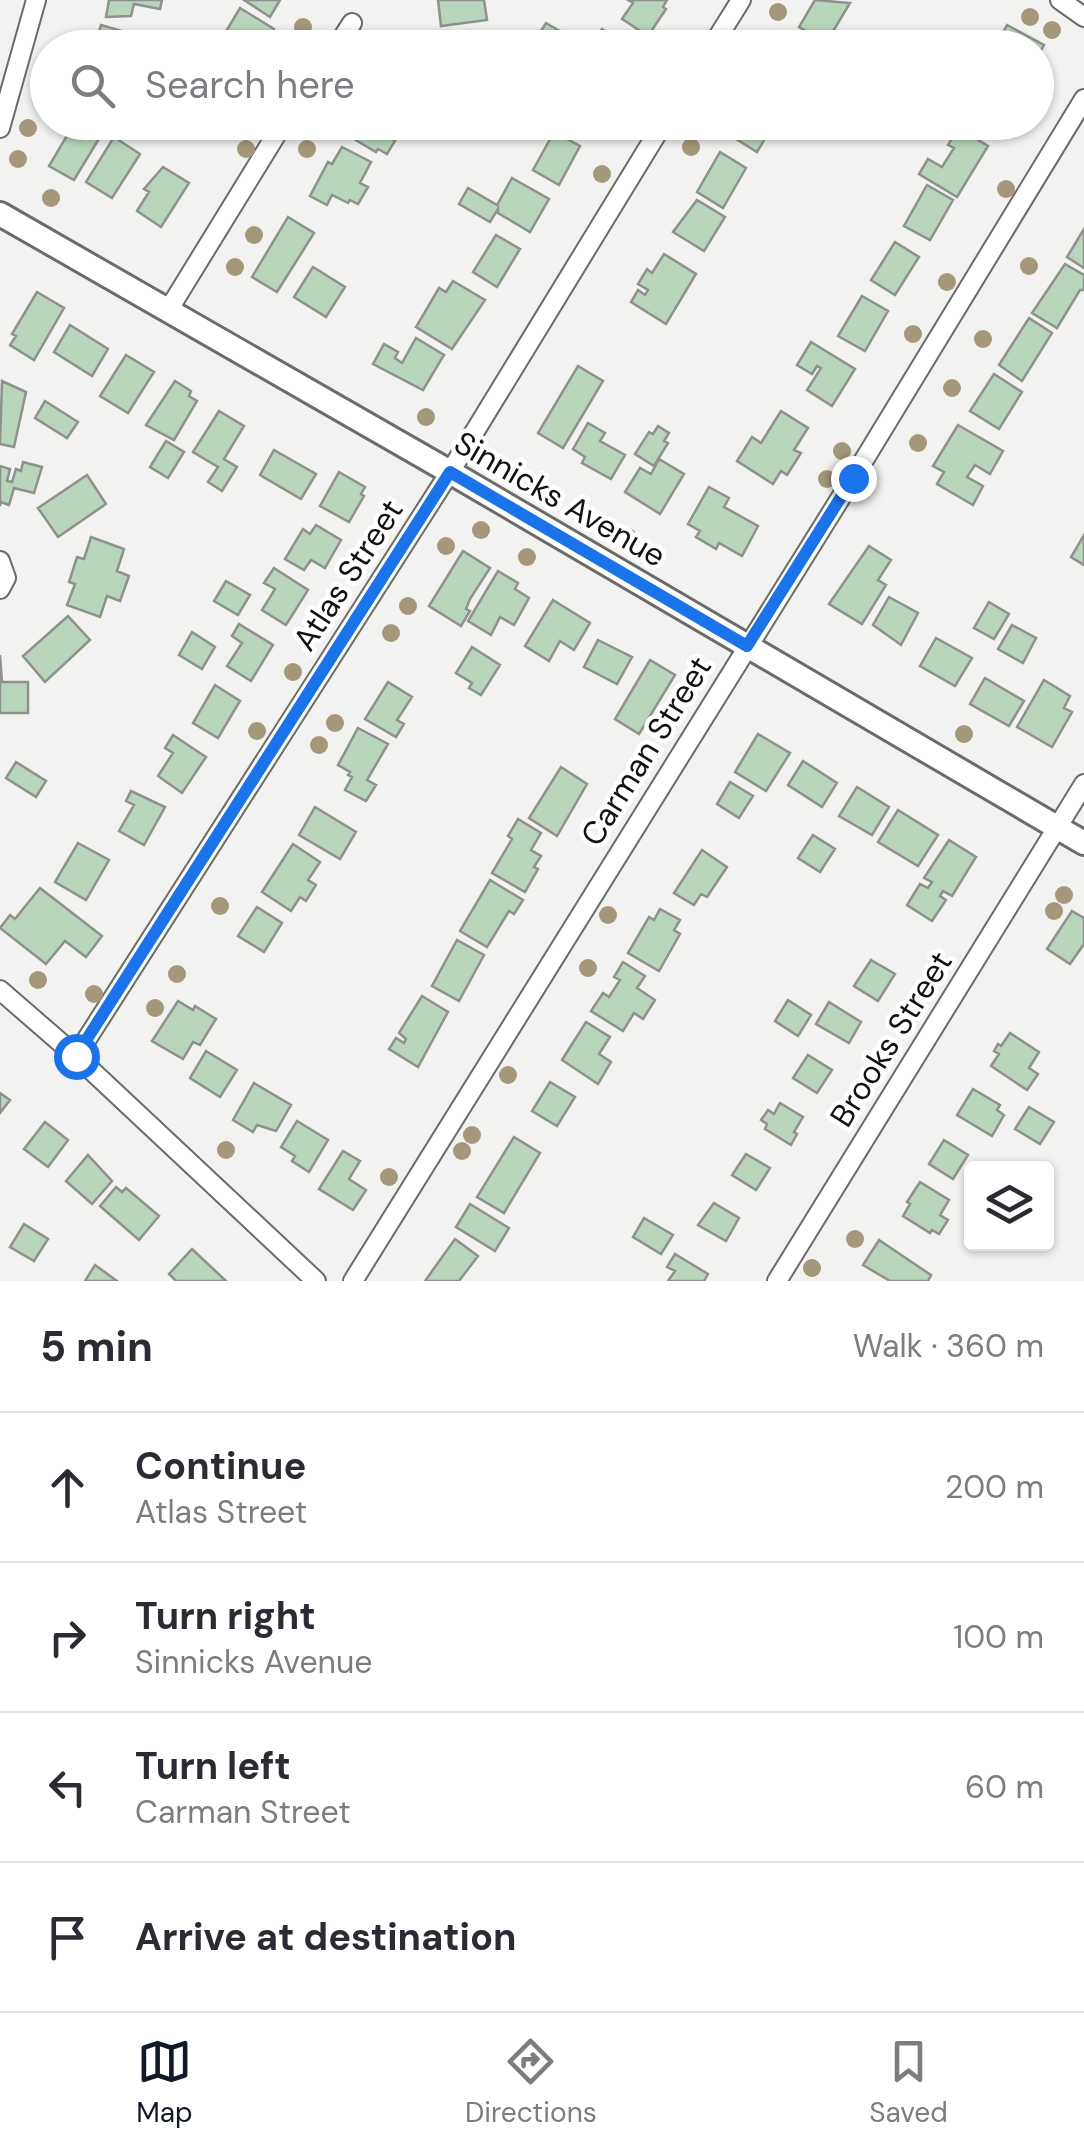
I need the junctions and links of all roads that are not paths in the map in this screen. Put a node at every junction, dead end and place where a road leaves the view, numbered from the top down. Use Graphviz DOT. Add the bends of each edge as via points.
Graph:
graph roads {
  1 [pos="36,0"];
  2 [pos="741,0"];
  3 [pos="1060,0"];
  4 [pos="1084,17"];
  5 [pos="352,23"];
  6 [pos="348,30"];
  7 [pos="722,30"];
  8 [pos="1084,99"];
  9 [pos="0,128"];
  10 [pos="273,140"];
  11 [pos="653,140"];
  12 [pos="0,214"];
  13 [pos="170,309"];
  14 [pos="450,472"];
  15 [pos="0,561"];
  16 [pos="0,589"];
  17 [pos="747,646"];
  18 [pos="1084,784"];
  19 [pos="1057,828"];
  20 [pos="1084,844"];
  21 [pos="0,990"];
  22 [pos="76,1056"];
  23 [pos="316,1281"];
  24 [pos="353,1281"];
  25 [pos="777,1281"];
  1 -- 9 [label="street"];
  2 -- 7 [label="street"];
  3 -- 4 [label="street"];
  5 -- 6 [label="street"];
  8 -- 17 [label="street, Carman Street"];
  10 -- 13 [label="street"];
  11 -- 14 [label="street, Atlas Street"];
  12 -- 13 [label="street, Sinnicks Avenue"];
  13 -- 14 [label="street, Sinnicks Avenue"];
  14 -- 17 [label="street, Sinnicks Avenue"];
  14 -- 22 [label="street, Atlas Street"];
  15 -- 16 [label="street" via="6,578"];
  17 -- 19 [label="street, Sinnicks Avenue"];
  17 -- 24 [label="street, Carman Street"];
  18 -- 19 [label="street, Brooks Street"];
  19 -- 20 [label="street, Sinnicks Avenue"];
  19 -- 25 [label="street, Brooks Street"];
  21 -- 22 [label="street"];
  22 -- 23 [label="street"];
}
